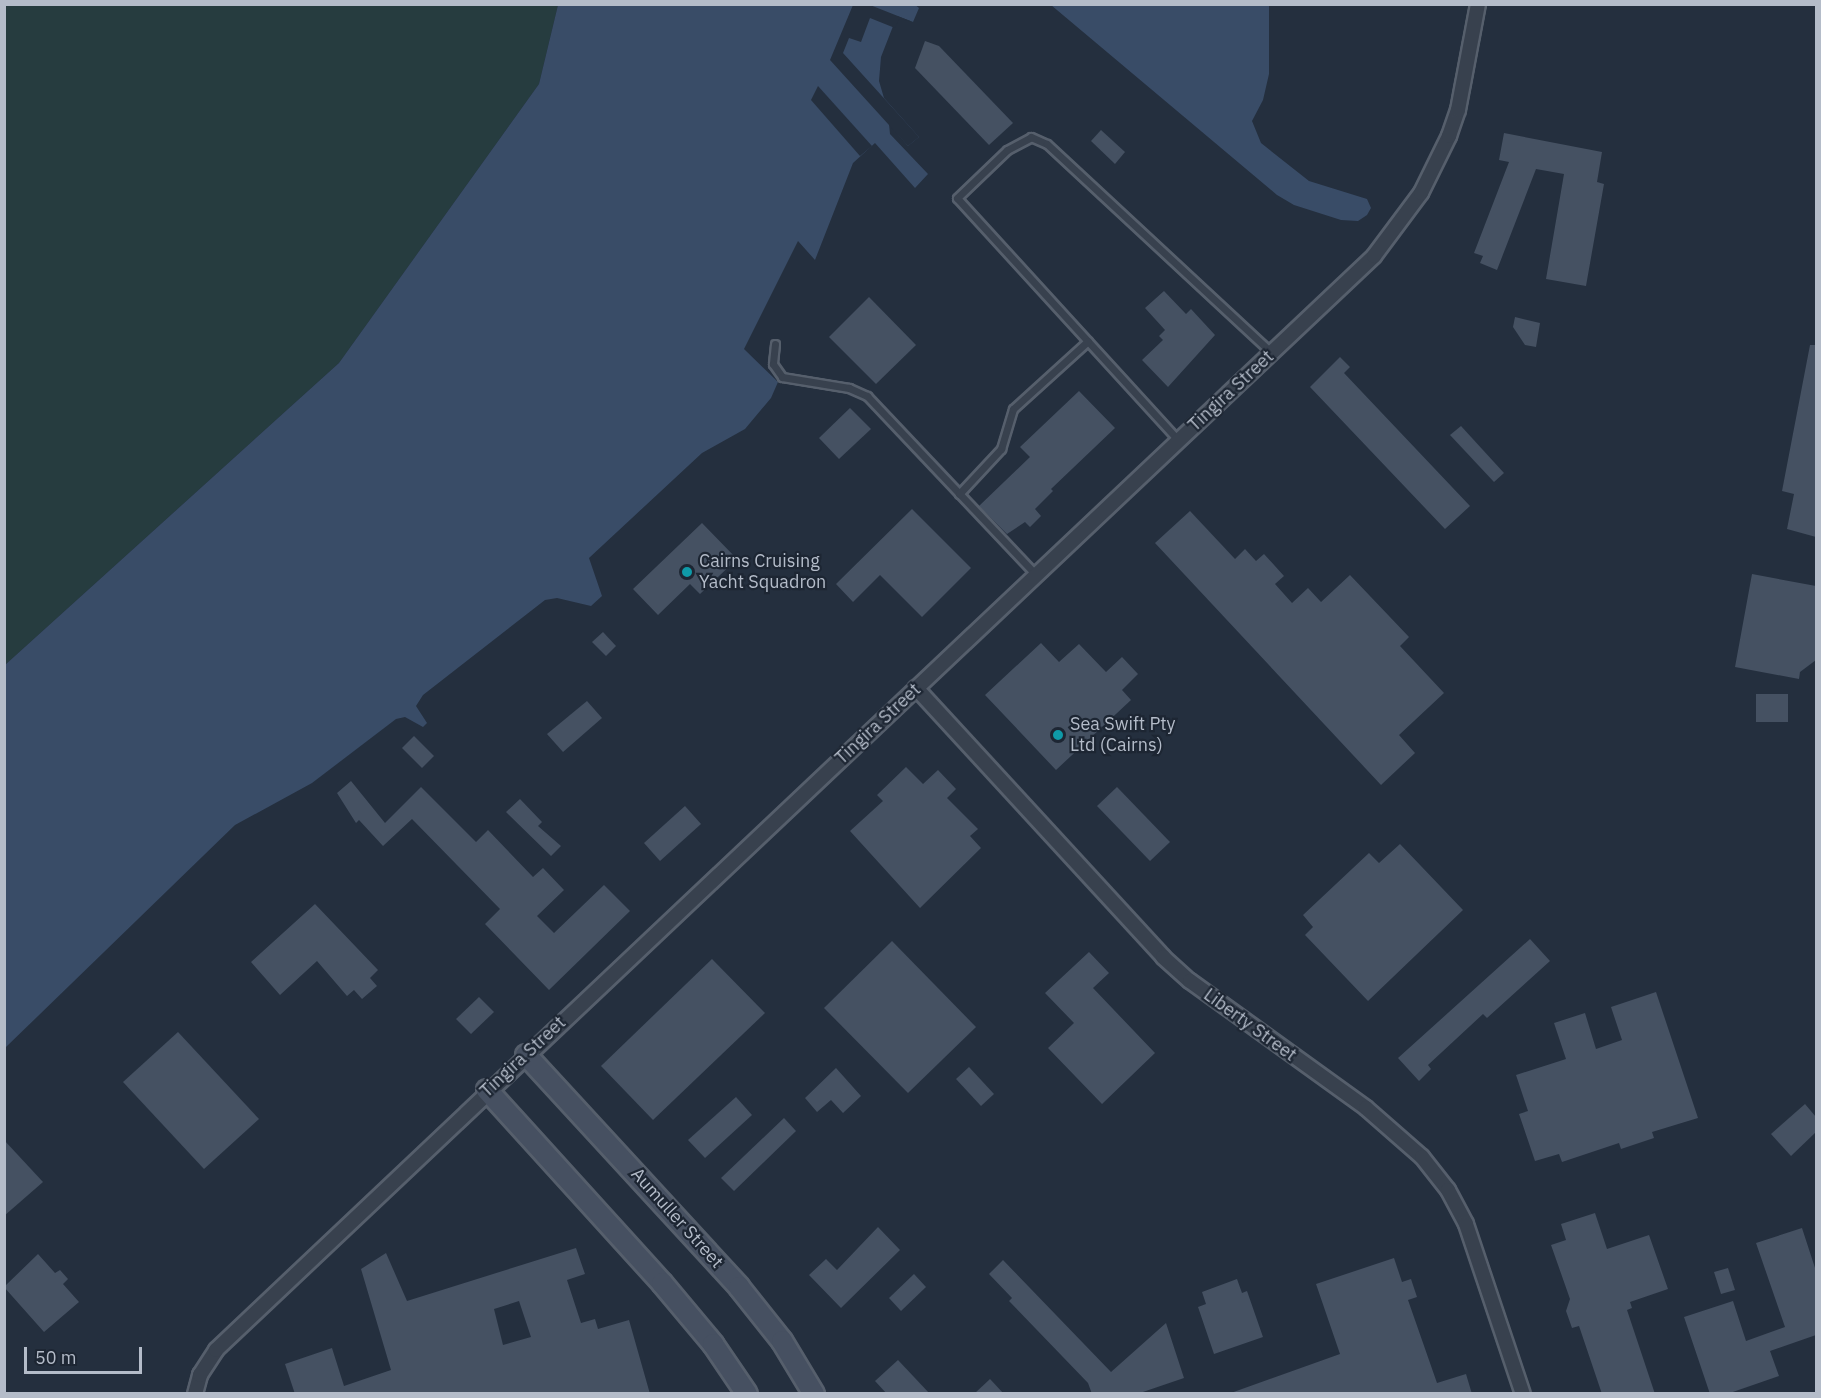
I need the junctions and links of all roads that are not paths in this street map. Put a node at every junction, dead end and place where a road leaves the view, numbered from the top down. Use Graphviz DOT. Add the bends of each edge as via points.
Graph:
graph roads {
  1 [pos="1478,4"];
  2 [pos="1088,341"];
  3 [pos="775,344"];
  4 [pos="1272,353"];
  5 [pos="1179,441"];
  6 [pos="959,494"];
  7 [pos="1036,575"];
  8 [pos="916,688"];
  9 [pos="526,1055"];
  10 [pos="487,1090"];
  11 [pos="195,1394"];
  12 [pos="747,1394"];
  13 [pos="814,1394"];
  14 [pos="1523,1394"];
  1 -- 4 [label="street, Tingira Street" via="1458,110 1422,193 1374,256"];
  2 -- 4 [label="lane" via="957,198 1025,138 1038,137 1047,144"];
  2 -- 5 [label="lane"];
  2 -- 6 [label="lane" via="1013,409 1001,449"];
  3 -- 6 [label="lane" via="773,364 782,377 849,388 867,396"];
  4 -- 5 [label="street, Tingira Street"];
  5 -- 7 [label="street, Tingira Street"];
  6 -- 7 [label="lane"];
  7 -- 8 [label="street, Tingira Street"];
  8 -- 9 [label="street, Tingira Street"];
  8 -- 14 [label="street, Liberty Street" via="1163,957 1190,981 1366,1108 1422,1157 1448,1190 1466,1224"];
  9 -- 10 [label="street, Tingira Street"];
  9 -- 13 [label="street, Aumuller Street" via="740,1287 782,1341"];
  10 -- 11 [label="street, Tingira Street" via="216,1350 200,1375"];
  10 -- 12 [label="street" via="662,1283 713,1344"];
}
